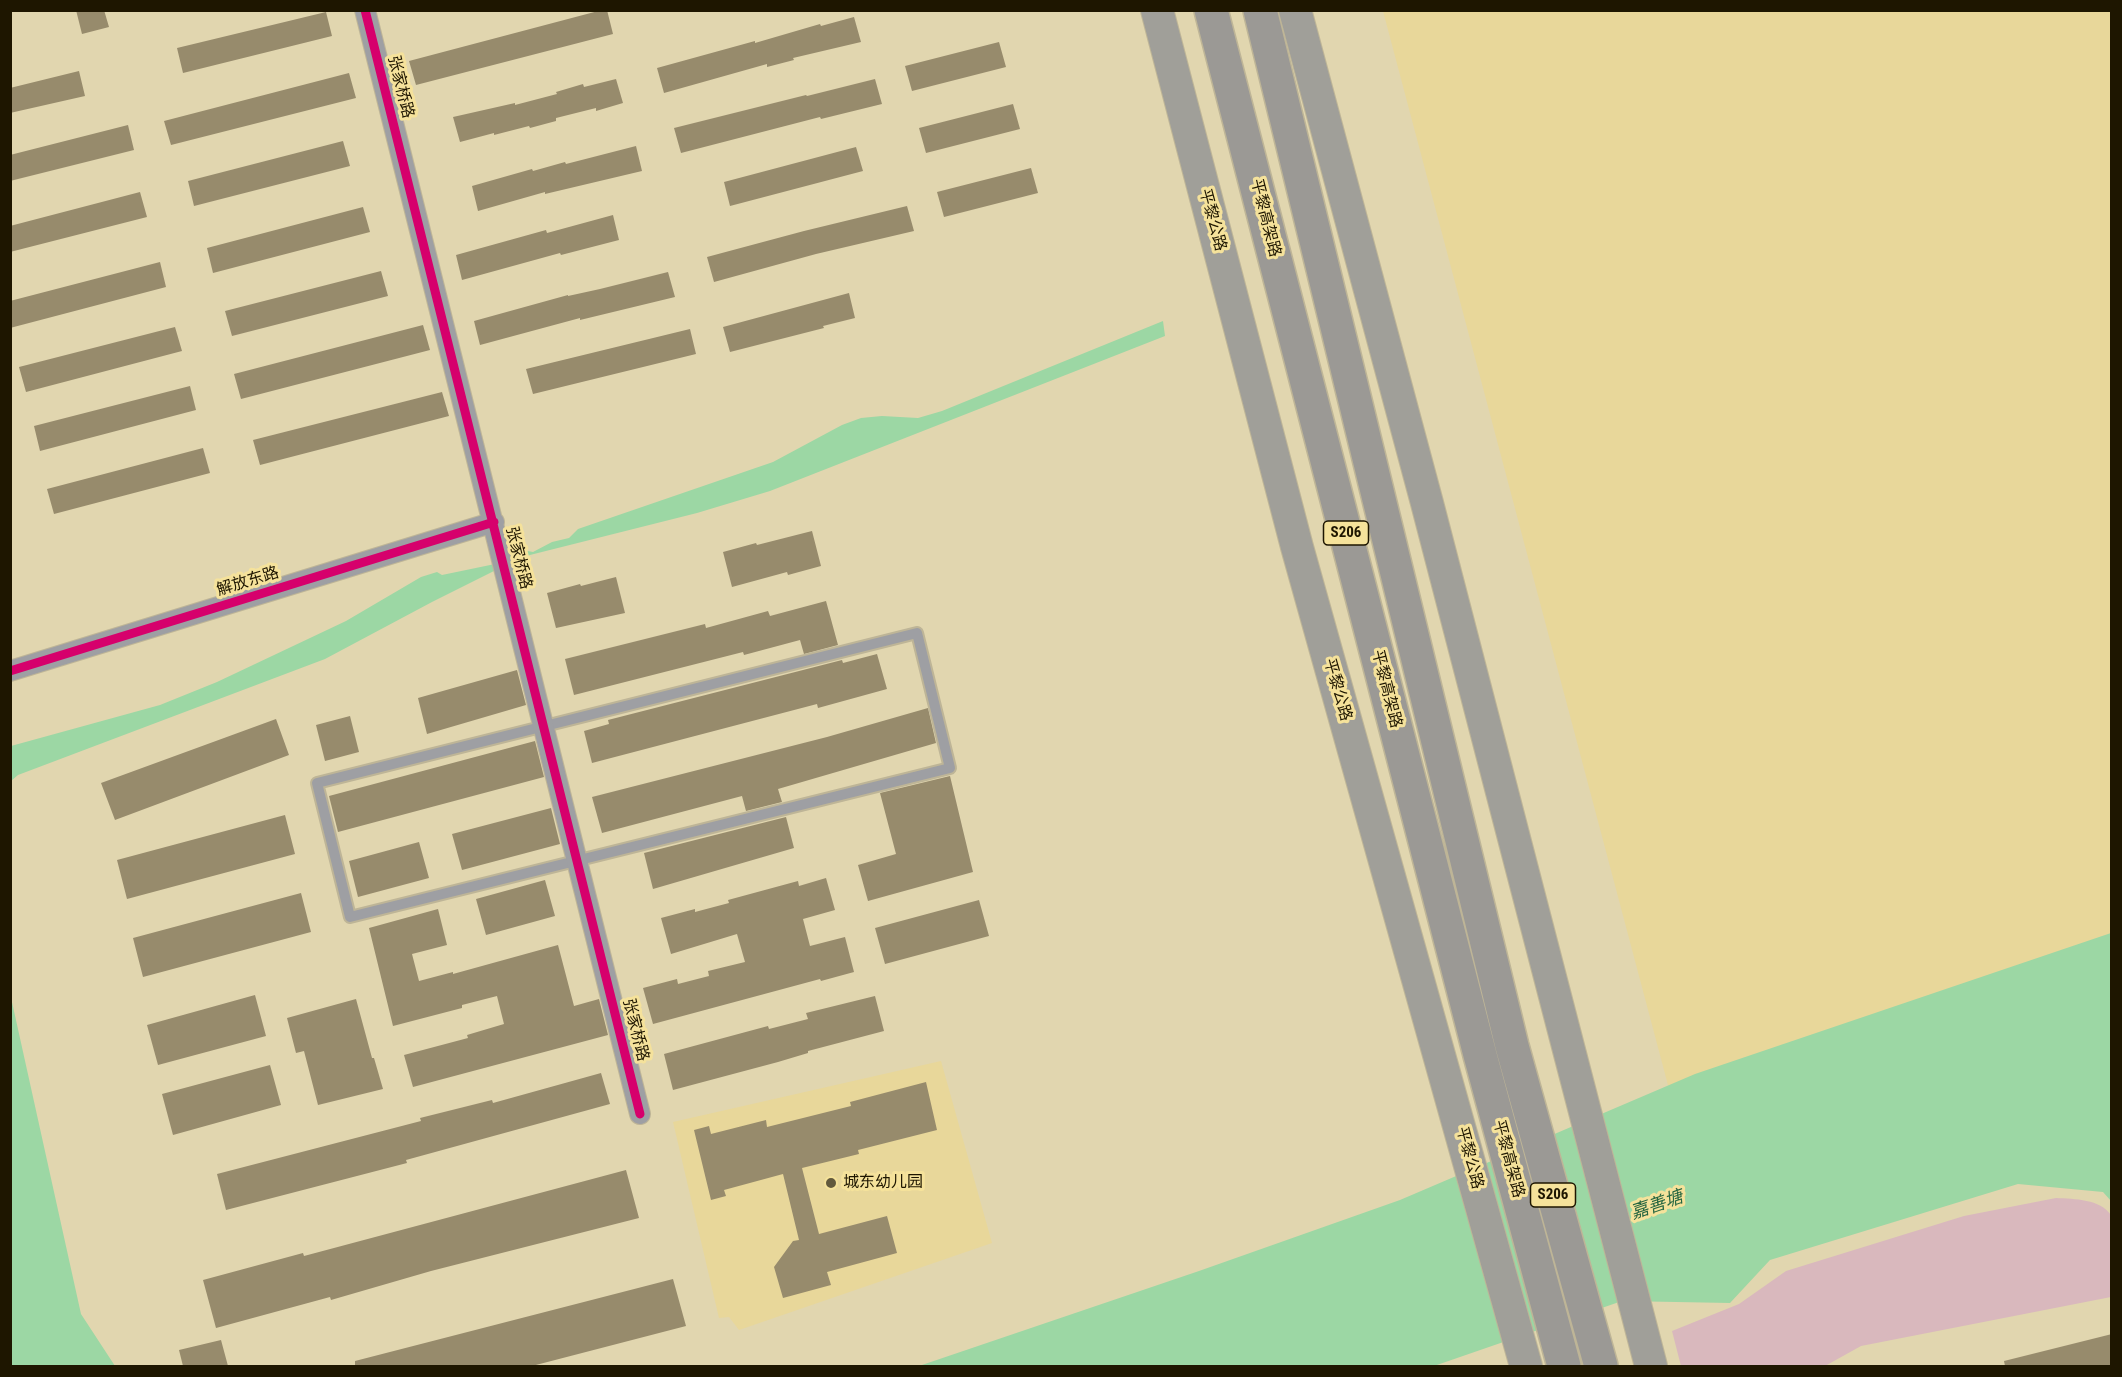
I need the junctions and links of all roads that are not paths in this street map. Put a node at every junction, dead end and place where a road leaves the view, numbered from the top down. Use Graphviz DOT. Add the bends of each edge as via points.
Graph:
graph roads {
  1 [pos="365,10"];
  2 [pos="1157,10"];
  3 [pos="1211,10"];
  4 [pos="1260,10"];
  5 [pos="1295,10"];
  6 [pos="494,522"];
  7 [pos="10,671"];
  8 [pos="544,726"];
  9 [pos="578,861"];
  10 [pos="640,1114"];
  11 [pos="1526,1366"];
  12 [pos="1564,1366"];
  13 [pos="1600,1366"];
  14 [pos="1651,1366"];
  1 -- 6 [label="street, 张家桥路"];
  2 -- 11 [label="main road, 平黎公路" via="1297,547"];
  3 -- 12 [label="highway, 平黎高架路 / S206"];
  4 -- 13 [label="highway, 平黎高架路 / S206" via="1512,1047"];
  5 -- 14 [label="main road"];
  6 -- 7 [label="street, 解放东路"];
  6 -- 8 [label="street, 张家桥路"];
  8 -- 9 [label="street, 张家桥路"];
  8 -- 9 [label="lane" via="317,783 319,794 350,917"];
  8 -- 9 [label="lane" via="917,633 950,768"];
  9 -- 10 [label="street, 张家桥路"];
}
